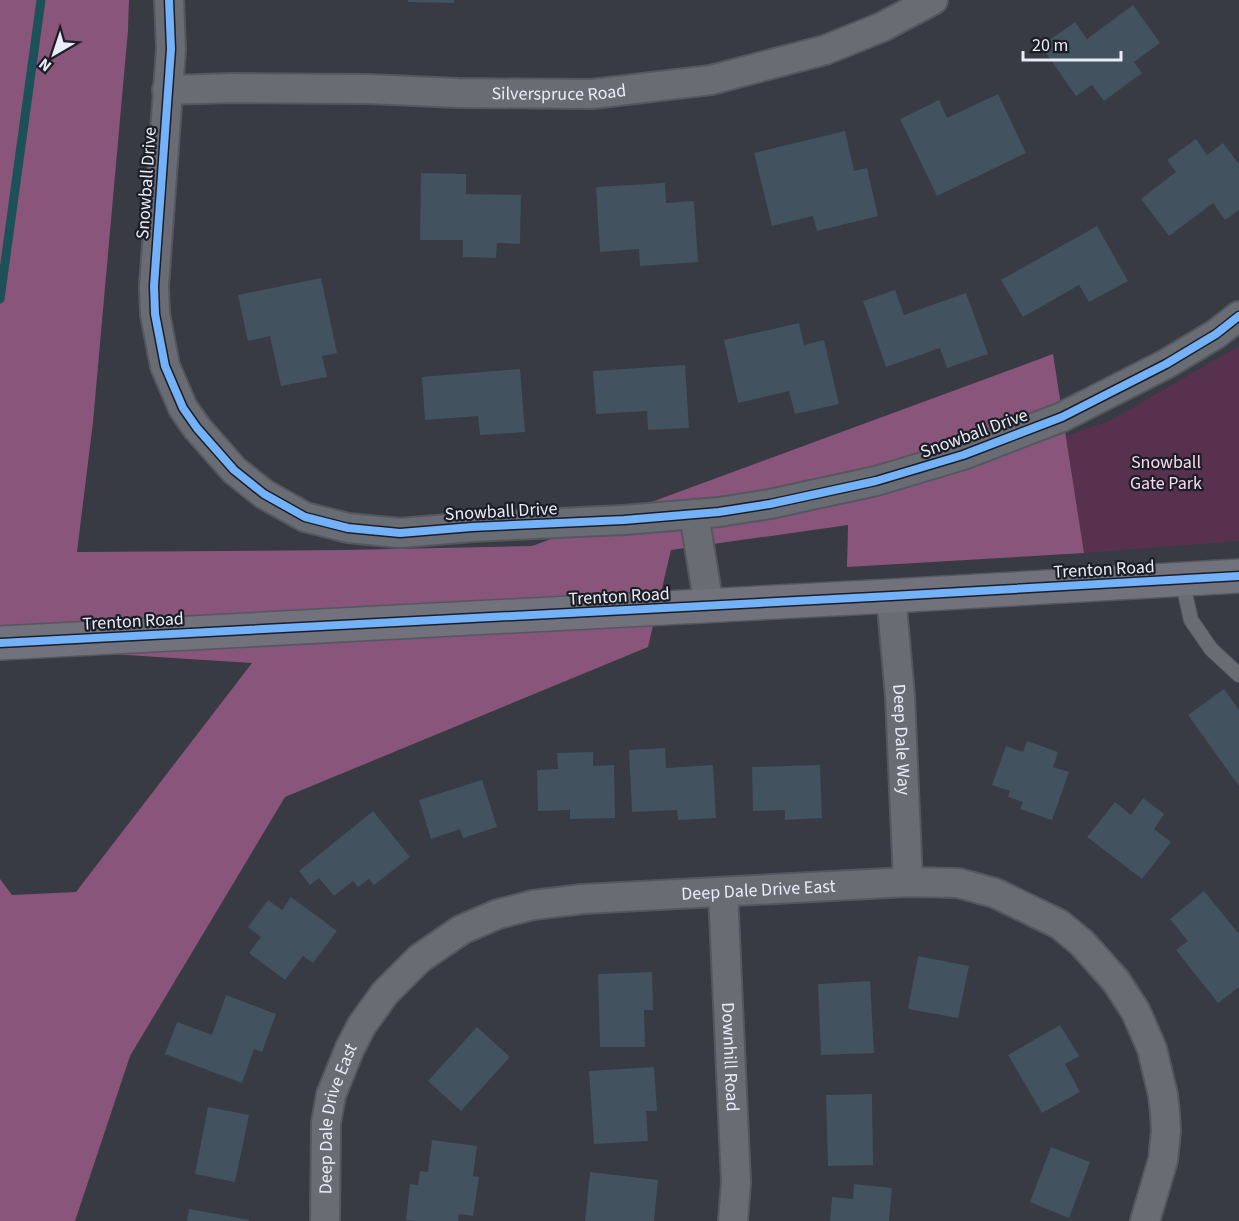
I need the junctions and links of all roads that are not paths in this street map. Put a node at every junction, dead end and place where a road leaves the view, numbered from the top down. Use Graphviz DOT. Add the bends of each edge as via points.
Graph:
graph roads {
  1 [pos="169,0"];
  2 [pos="933,0"];
  3 [pos="167,90"];
  4 [pos="1239,316"];
  5 [pos="694,514"];
  6 [pos="1239,576"];
  7 [pos="1182,579"];
  8 [pos="891,596"];
  9 [pos="709,606"];
  10 [pos="0,643"];
  11 [pos="1239,675"];
  12 [pos="908,882"];
  13 [pos="723,892"];
  14 [pos="325,1221"];
  15 [pos="734,1221"];
  16 [pos="1145,1221"];
  1 -- 3 [label="street, Snowball Drive" via="171,48"];
  2 -- 3 [label="street, Silverspruce Road" via="882,27 825,50 711,80 592,94"];
  3 -- 5 [label="street, Snowball Drive" via="154,314 165,366 183,408 234,470 264,494 305,517 348,528 400,533"];
  4 -- 5 [label="street, Snowball Drive" via="1166,364 1072,411 963,455 876,481 770,504"];
  5 -- 9 [label="street"];
  6 -- 7 [label="main road, Trenton Road"];
  7 -- 8 [label="main road, Trenton Road"];
  7 -- 11 [label="lane" via="1191,620 1211,649"];
  8 -- 9 [label="main road, Trenton Road"];
  8 -- 12 [label="street, Deep Dale Way" via="900,696"];
  9 -- 10 [label="main road, Trenton Road"];
  12 -- 13 [label="street, Deep Dale Drive East"];
  12 -- 16 [label="street, Deep Dale Drive East" via="958,884 995,893 1059,924 1116,981 1136,1012 1152,1049 1166,1113 1162,1160"];
  13 -- 14 [label="street, Deep Dale Drive East" via="533,905 461,930 419,959 385,993 362,1025 331,1095 326,1123"];
  13 -- 15 [label="street, Downhill Road" via="736,1182"];
}
